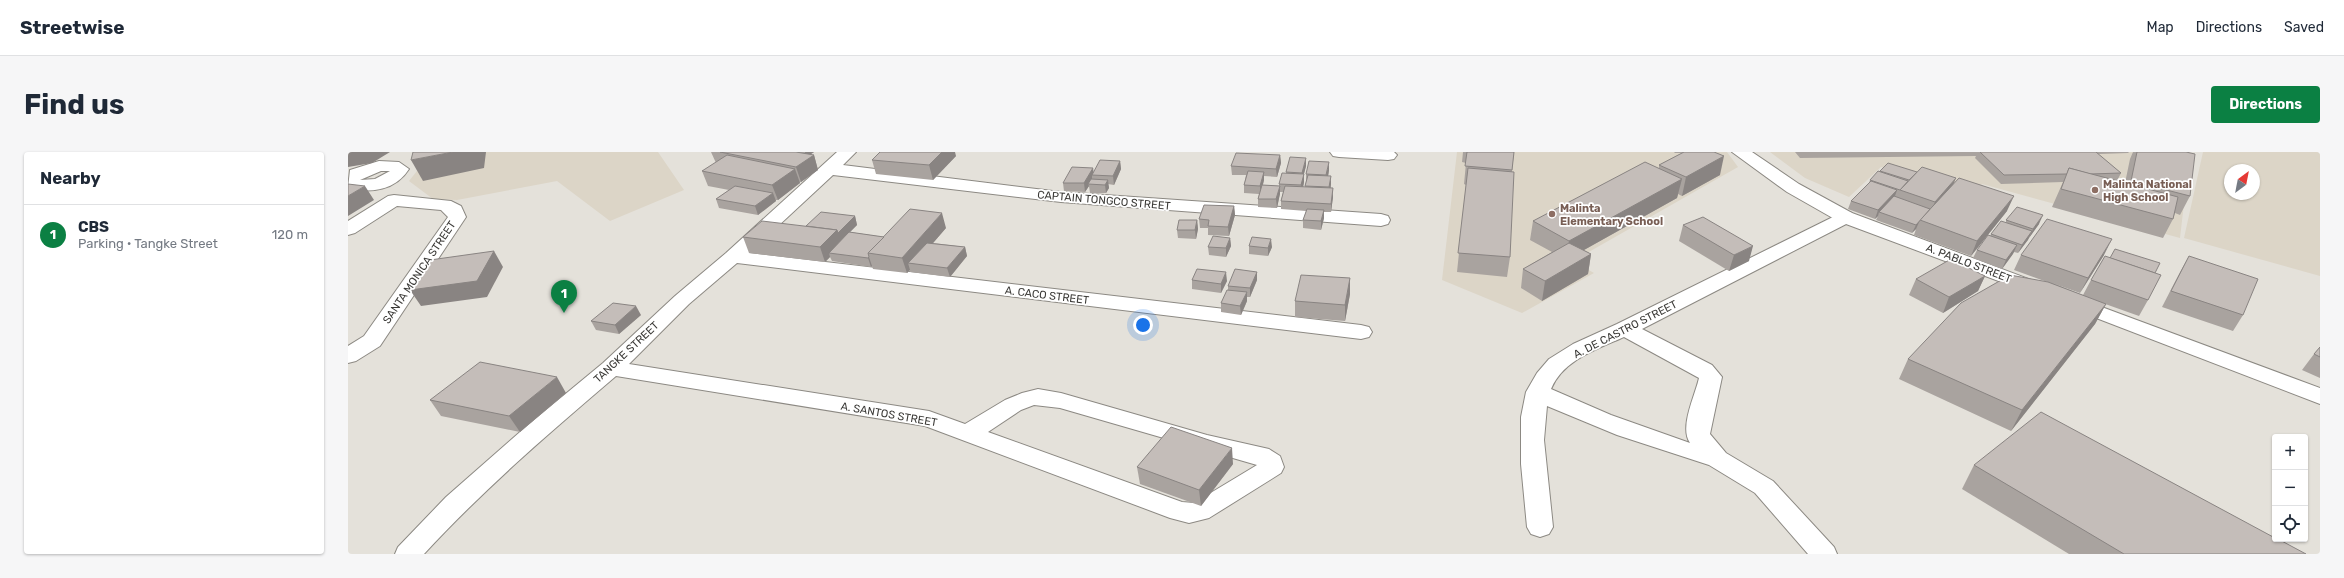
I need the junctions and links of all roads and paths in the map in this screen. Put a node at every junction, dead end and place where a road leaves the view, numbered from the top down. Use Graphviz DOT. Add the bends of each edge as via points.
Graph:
graph roads {
  1 [pos="846,152"];
  2 [pos="1340,152"];
  3 [pos="1742,152"];
  4 [pos="411,155"];
  5 [pos="1388,155"];
  6 [pos="393,166"];
  7 [pos="829,169"];
  8 [pos="350,178"];
  9 [pos="380,183"];
  10 [pos="394,200"];
  11 [pos="1845,216"];
  12 [pos="1380,220"];
  13 [pos="348,229"];
  14 [pos="733,257"];
  15 [pos="1625,329"];
  16 [pos="1361,332"];
  17 [pos="348,356"];
  18 [pos="611,368"];
  19 [pos="1536,392"];
  20 [pos="2320,396"];
  21 [pos="968,433"];
  22 [pos="1717,459"];
  23 [pos="1540,527"];
  24 [pos="408,554"];
  25 [pos="1824,554"];
  1 -- 7 [label="street, TANGKE STREET"];
  2 -- 5 [label="street"];
  3 -- 11 [label="street, A. PABLO STREET" via="1782,181"];
  4 -- 6 [label="street"];
  6 -- 8 [label="street" via="371,168"];
  6 -- 9 [label="street" via="400,169 399,172"];
  7 -- 12 [label="street, CAPTAIN TONGCO STREET" via="1061,197"];
  7 -- 14 [label="street, TANGKE STREET"];
  8 -- 9 [label="street" via="356,186"];
  9 -- 10 [label="street"];
  10 -- 13 [label="street"];
  10 -- 17 [label="street, SANTA MONICA STREET" via="445,205 454,210 457,217 372,341"];
  11 -- 15 [label="street, A. DE CASTRO STREET"];
  11 -- 20 [label="street, A. PABLO STREET"];
  14 -- 16 [label="street, A. CACO STREET"];
  14 -- 18 [label="street, TANGKE STREET" via="682,300"];
  15 -- 19 [label="street, A. DE CASTRO STREET" via="1596,341 1556,364"];
  15 -- 22 [label="street" via="1704,370 1711,377 1698,436"];
  18 -- 21 [label="street, A. SANTOS STREET" via="929,419"];
  18 -- 24 [label="street, TANGKE STREET" via="455,504"];
  19 -- 22 [label="street" via="1570,408 1692,453"];
  19 -- 23 [label="street, A. DE CASTRO STREET" via="1531,426"];
  21 -- 21 [label="street, A. SANTOS STREET" via="1013,405 1038,397 1260,455 1271,462 1271,469 1206,508 1189,513"];
  22 -- 25 [label="street" via="1764,487"];
}
